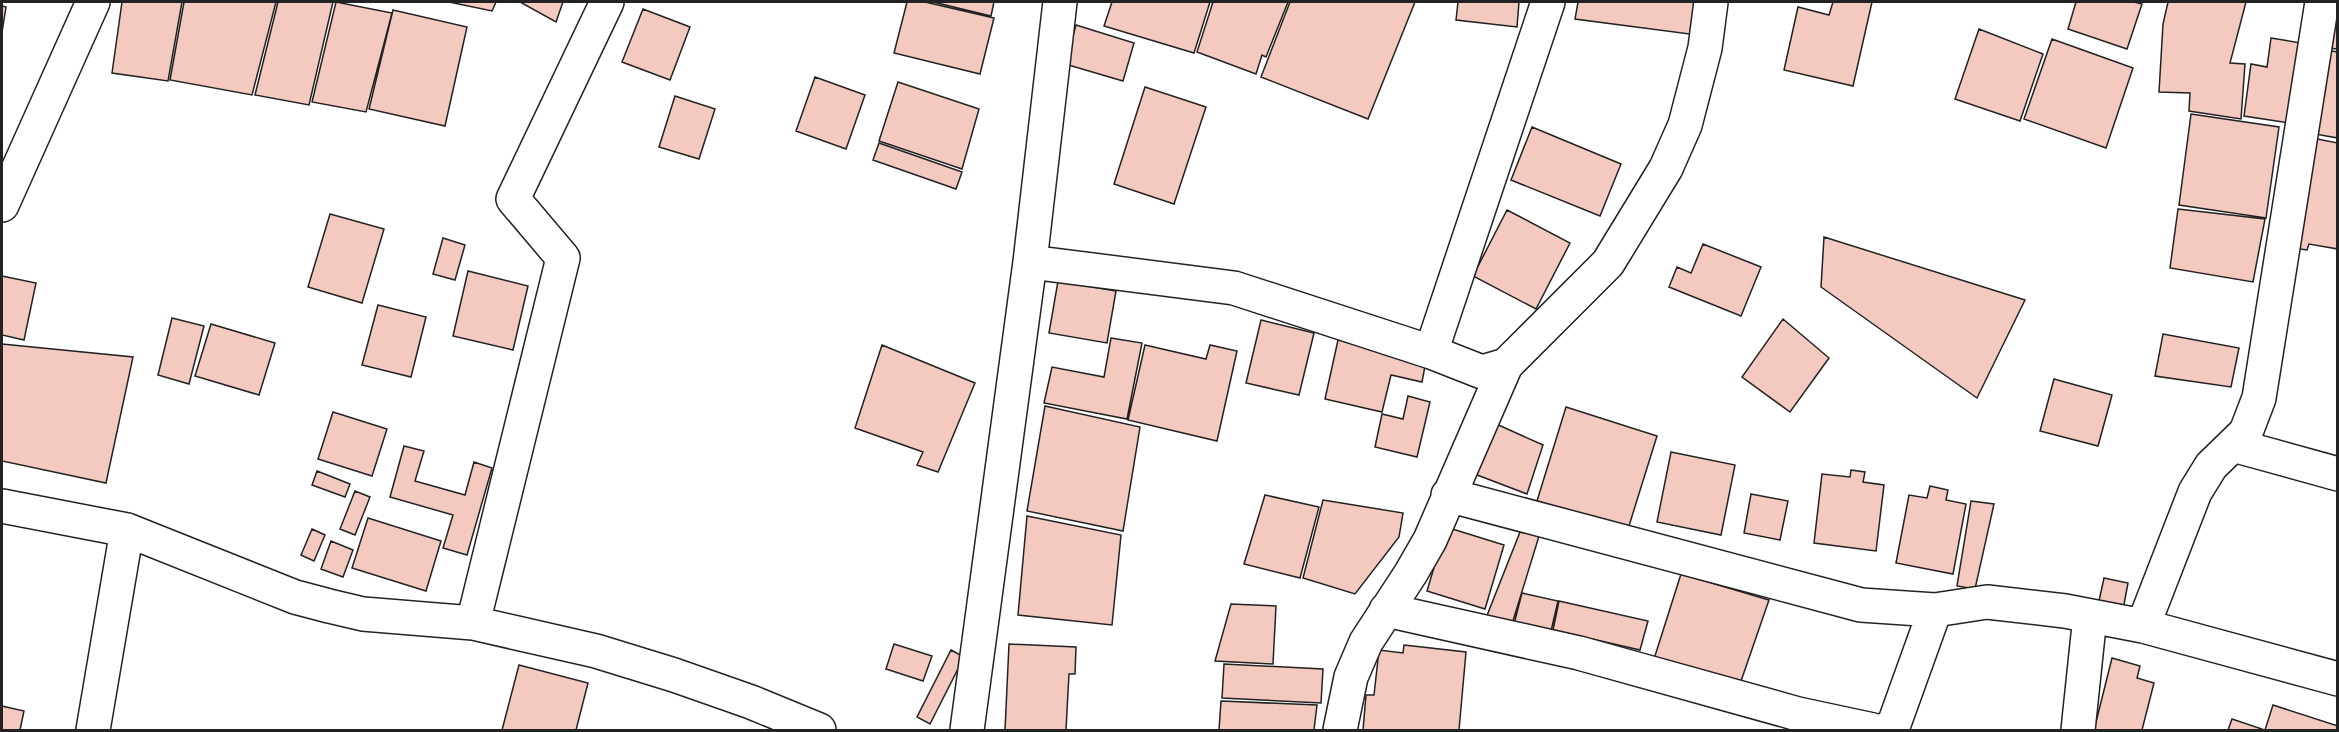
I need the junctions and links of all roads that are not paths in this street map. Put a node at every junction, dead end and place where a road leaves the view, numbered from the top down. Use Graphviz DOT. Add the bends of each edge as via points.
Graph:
graph roads {
  1 [pos="93,2"];
  2 [pos="607,2"];
  3 [pos="1060,2"];
  4 [pos="1548,2"];
  5 [pos="1711,2"];
  6 [pos="2322,2"];
  7 [pos="3,197"];
  8 [pos="1030,262"];
  9 [pos="1431,352"];
  10 [pos="1506,365"];
  11 [pos="2233,445"];
  12 [pos="2337,474"];
  13 [pos="1448,495"];
  14 [pos="2,506"];
  15 [pos="127,530"];
  16 [pos="1386,610"];
  17 [pos="1935,610"];
  18 [pos="2090,616"];
  19 [pos="473,623"];
  20 [pos="2143,626"];
  21 [pos="2337,679"];
  22 [pos="93,730"];
  23 [pos="819,730"];
  24 [pos="967,730"];
  25 [pos="1340,730"];
  26 [pos="1873,730"];
  27 [pos="1886,730"];
  28 [pos="2078,730"];
  1 -- 7 [label="street"];
  2 -- 19 [label="street" via="513,199 563,258"];
  3 -- 8 [label="street"];
  4 -- 9 [label="street"];
  5 -- 10 [label="street" via="1685,125 1666,168 1608,262"];
  6 -- 11 [label="street" via="2259,398 2246,432"];
  8 -- 9 [label="street" via="1234,288"];
  8 -- 24 [label="street"];
  9 -- 10 [label="street" via="1482,372"];
  10 -- 13 [label="street"];
  11 -- 12 [label="street"];
  11 -- 20 [label="street" via="2211,466 2195,492"];
  13 -- 16 [label="street" via="1430,540"];
  13 -- 17 [label="street" via="1861,606"];
  14 -- 15 [label="street"];
  15 -- 19 [label="street" via="295,597 363,614"];
  15 -- 22 [label="street"];
  16 -- 25 [label="street" via="1351,677"];
  16 -- 26 [label="street" via="1579,653 1798,714"];
  17 -- 18 [label="street" via="1987,602"];
  17 -- 27 [label="street" via="1894,724"];
  18 -- 20 [label="street"];
  18 -- 28 [label="street"];
  19 -- 23 [label="street" via="596,651 718,690"];
  20 -- 21 [label="street"];
}
